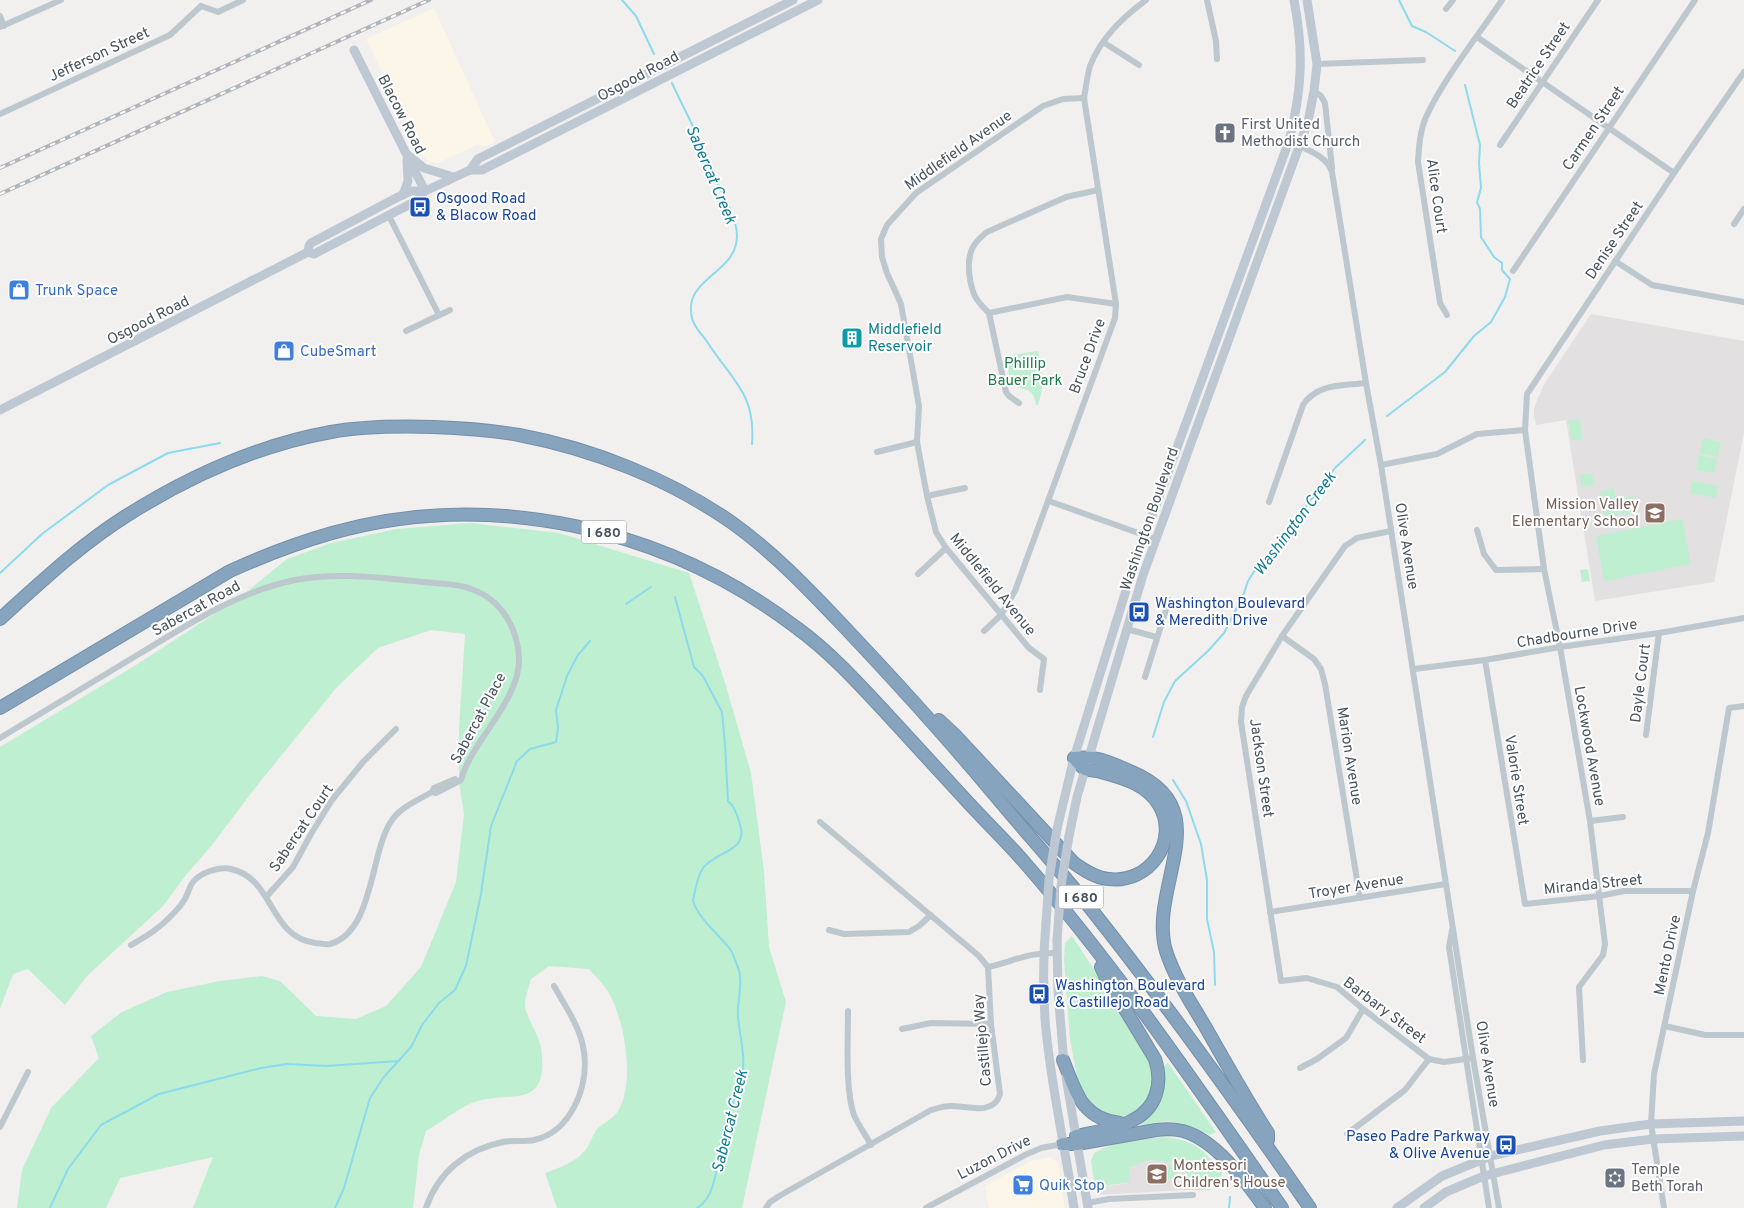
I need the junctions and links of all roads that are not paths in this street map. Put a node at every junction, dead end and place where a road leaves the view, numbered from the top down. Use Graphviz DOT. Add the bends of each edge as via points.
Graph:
graph roads {
  1 [pos="61,0"];
  2 [pos="243,0"];
  3 [pos="793,0"];
  4 [pos="818,0"];
  5 [pos="1146,0"];
  6 [pos="1207,0"];
  7 [pos="1294,0"];
  8 [pos="1307,0"];
  9 [pos="1453,0"];
  10 [pos="1502,0"];
  11 [pos="1598,0"];
  12 [pos="1694,0"];
  13 [pos="202,3"];
  14 [pos="1446,9"];
  15 [pos="0,16"];
  16 [pos="2,27"];
  17 [pos="1476,37"];
  18 [pos="713,41"];
  19 [pos="1103,42"];
  20 [pos="354,50"];
  21 [pos="714,51"];
  22 [pos="1218,59"];
  23 [pos="1423,60"];
  24 [pos="1317,64"];
  25 [pos="1139,65"];
  26 [pos="664,66"];
  27 [pos="1744,72"];
  28 [pos="669,75"];
  29 [pos="1542,82"];
  30 [pos="1314,91"];
  31 [pos="1084,98"];
  32 [pos="572,112"];
  33 [pos="0,114"];
  34 [pos="1608,128"];
  35 [pos="546,138"];
  36 [pos="1289,141"];
  37 [pos="1500,144"];
  38 [pos="1300,146"];
  39 [pos="407,155"];
  40 [pos="470,170"];
  41 [pos="1332,172"];
  42 [pos="1674,173"];
  43 [pos="453,178"];
  44 [pos="1098,190"];
  45 [pos="425,191"];
  46 [pos="403,195"];
  47 [pos="1744,210"];
  48 [pos="388,214"];
  49 [pos="1734,224"];
  50 [pos="308,252"];
  51 [pos="1615,261"];
  52 [pos="1513,271"];
  53 [pos="1744,302"];
  54 [pos="1116,304"];
  55 [pos="450,310"];
  56 [pos="989,313"];
  57 [pos="439,315"];
  58 [pos="1447,315"];
  59 [pos="406,331"];
  60 [pos="1366,383"];
  61 [pos="1019,402"];
  62 [pos="0,410"];
  63 [pos="1525,430"];
  64 [pos="917,442"];
  65 [pos="877,452"];
  66 [pos="1381,465"];
  67 [pos="965,488"];
  68 [pos="927,496"];
  69 [pos="1049,501"];
  70 [pos="1269,502"];
  71 [pos="1477,530"];
  72 [pos="1391,531"];
  73 [pos="1145,535"];
  74 [pos="1155,539"];
  75 [pos="946,548"];
  76 [pos="1544,569"];
  77 [pos="918,574"];
  78 [pos="457,585"];
  79 [pos="1169,600"];
  80 [pos="1001,615"];
  81 [pos="1744,618"];
  82 [pos="0,619"];
  83 [pos="1127,628"];
  84 [pos="984,631"];
  85 [pos="1659,633"];
  86 [pos="1282,636"];
  87 [pos="1156,637"];
  88 [pos="1560,647"];
  89 [pos="1485,660"];
  90 [pos="876,661"];
  91 [pos="1414,669"];
  92 [pos="1144,677"];
  93 [pos="1040,690"];
  94 [pos="1744,706"];
  95 [pos="0,708"];
  96 [pos="396,729"];
  97 [pos="1646,735"];
  98 [pos="0,738"];
  99 [pos="1074,758"];
  100 [pos="1087,763"];
  101 [pos="1623,818"];
  102 [pos="1590,821"];
  103 [pos="820,822"];
  104 [pos="1446,884"];
  105 [pos="1693,890"];
  106 [pos="267,896"];
  107 [pos="1600,896"];
  108 [pos="1360,898"];
  109 [pos="1525,904"];
  110 [pos="1270,912"];
  111 [pos="931,915"];
  112 [pos="1454,924"];
  113 [pos="828,930"];
  114 [pos="131,945"];
  115 [pos="1093,946"];
  116 [pos="1044,952"];
  117 [pos="1057,953"];
  118 [pos="988,968"];
  119 [pos="1281,981"];
  120 [pos="554,986"];
  121 [pos="1363,1009"];
  122 [pos="848,1011"];
  123 [pos="991,1024"];
  124 [pos="1664,1026"];
  125 [pos="902,1029"];
  126 [pos="1744,1035"];
  127 [pos="1473,1058"];
  128 [pos="1430,1059"];
  129 [pos="1465,1059"];
  130 [pos="1063,1060"];
  131 [pos="1583,1060"];
  132 [pos="1300,1068"];
  133 [pos="28,1072"];
  134 [pos="1132,1121"];
  135 [pos="1744,1121"];
  136 [pos="1651,1124"];
  137 [pos="0,1127"];
  138 [pos="1347,1134"];
  139 [pos="1744,1136"];
  140 [pos="1653,1139"];
  141 [pos="1077,1140"];
  142 [pos="1064,1144"];
  143 [pos="871,1145"];
  144 [pos="1268,1148"];
  145 [pos="1491,1156"];
  146 [pos="1481,1160"];
  147 [pos="1494,1172"];
  148 [pos="1484,1176"];
  149 [pos="1193,1195"];
  150 [pos="1087,1206"];
  151 [pos="426,1208"];
  152 [pos="766,1208"];
  153 [pos="926,1208"];
  154 [pos="1074,1208"];
  155 [pos="1265,1208"];
  156 [pos="1282,1208"];
  157 [pos="1310,1208"];
  158 [pos="1397,1208"];
  159 [pos="1424,1208"];
  160 [pos="1489,1208"];
  161 [pos="1499,1208"];
  162 [pos="1664,1208"];
  1 -- 16 [label="street"];
  2 -- 13 [label="street" via="218,12"];
  3 -- 18 [label="main road, Osgood Road"];
  4 -- 21 [label="main road, Osgood Road"];
  5 -- 19 [label="street, Bruce Drive" via="1124,17"];
  6 -- 22 [label="street"];
  7 -- 36 [label="main road, Washington Boulevard" via="1301,68"];
  8 -- 24 [label="main road, Washington Boulevard"];
  9 -- 14 [label="street"];
  10 -- 17 [label="street, Alice Court"];
  11 -- 29 [label="street, Beatrice Street"];
  12 -- 34 [label="street, Carmen Street"];
  13 -- 33 [label="street, Jefferson Street" via="170,34"];
  15 -- 16 [label="street"];
  17 -- 29 [label="street"];
  17 -- 58 [label="street, Alice Court" via="1426,117 1419,139 1418,162 1440,303"];
  18 -- 21 [label="main road"];
  18 -- 26 [label="main road, Osgood Road"];
  19 -- 25 [label="street"];
  19 -- 31 [label="street, Bruce Drive" via="1090,68"];
  20 -- 39 [label="main road, Blacow Road"];
  21 -- 28 [label="main road, Osgood Road"];
  23 -- 24 [label="street"];
  24 -- 30 [label="main road, Washington Boulevard"];
  26 -- 28 [label="main road"];
  26 -- 32 [label="main road, Osgood Road"];
  27 -- 42 [label="street, Denise Street"];
  28 -- 35 [label="main road, Osgood Road"];
  29 -- 34 [label="street"];
  29 -- 37 [label="street, Beatrice Street"];
  30 -- 38 [label="main road, Washington Boulevard"];
  30 -- 41 [label="street, Olive Avenue" via="1325,103"];
  31 -- 44 [label="street, Bruce Drive"];
  31 -- 64 [label="street, Middlefield Avenue" via="1063,99 1044,106 916,193 887,225 881,239 882,257 902,304 920,406"];
  32 -- 35 [label="main road" via="571,118 548,132"];
  32 -- 40 [label="main road, Osgood Road" via="478,159"];
  34 -- 42 [label="street"];
  34 -- 52 [label="street, Carmen Street"];
  35 -- 40 [label="main road, Osgood Road" via="482,170"];
  36 -- 38 [label="street"];
  36 -- 73 [label="main road, Washington Boulevard"];
  38 -- 41 [label="street" via="1324,159"];
  38 -- 74 [label="main road, Washington Boulevard"];
  39 -- 43 [label="main road" via="424,168"];
  39 -- 45 [label="main road, Blacow Road"];
  39 -- 46 [label="main road" via="408,174"];
  40 -- 43 [label="main road, Osgood Road"];
  41 -- 60 [label="street, Olive Avenue"];
  42 -- 51 [label="street, Denise Street"];
  43 -- 45 [label="main road, Osgood Road"];
  44 -- 54 [label="street, Bruce Drive"];
  44 -- 56 [label="street" via="1066,197 987,232 979,239 970,254 969,269 974,295"];
  45 -- 46 [label="main road, Osgood Road" via="411,191"];
  45 -- 48 [label="main road, Osgood Road" via="416,201"];
  46 -- 50 [label="main road, Osgood Road" via="311,243"];
  47 -- 49 [label="street"];
  48 -- 50 [label="main road, Osgood Road" via="314,254"];
  48 -- 57 [label="street"];
  50 -- 62 [label="main road, Osgood Road"];
  51 -- 53 [label="street" via="1652,284"];
  51 -- 63 [label="street, Denise Street" via="1527,394"];
  54 -- 56 [label="street" via="1067,297"];
  54 -- 69 [label="street, Bruce Drive" via="1114,318"];
  55 -- 57 [label="street"];
  56 -- 61 [label="street" via="1006,392"];
  57 -- 59 [label="street"];
  60 -- 66 [label="street, Olive Avenue"];
  60 -- 70 [label="street" via="1321,388 1309,396"];
  63 -- 66 [label="street" via="1477,434 1436,454"];
  63 -- 76 [label="street, Lockwood Avenue"];
  64 -- 65 [label="street"];
  64 -- 68 [label="street, Middlefield Avenue"];
  66 -- 72 [label="street, Olive Avenue"];
  67 -- 68 [label="street"];
  68 -- 75 [label="street, Middlefield Avenue" via="936,532"];
  69 -- 73 [label="street"];
  69 -- 80 [label="street, Bruce Drive" via="1015,591"];
  71 -- 76 [label="street" via="1484,554 1496,570"];
  72 -- 86 [label="street, Jackson Street" via="1358,538 1345,546"];
  72 -- 91 [label="street, Olive Avenue"];
  73 -- 74 [label="street"];
  73 -- 99 [label="main road, Washington Boulevard"];
  74 -- 83 [label="main road, Washington Boulevard"];
  75 -- 77 [label="street"];
  75 -- 80 [label="street, Middlefield Avenue"];
  76 -- 88 [label="street, Lockwood Avenue"];
  78 -- 98 [label="street, Sabercat Road" via="324,577 250,592 205,614"];
  78 -- 106 [label="street, Sabercat Place" via="484,594 507,616 514,630 519,662 508,696 462,778 434,788 401,809 389,824 360,918 345,936 329,945 307,942 294,936"];
  79 -- 87 [label="street"];
  80 -- 84 [label="street, Bruce Drive"];
  80 -- 93 [label="street, Middlefield Avenue" via="1029,648 1044,659"];
  81 -- 85 [label="street, Chadbourne Drive"];
  82 -- 90 [label="highway, I 680" via="95,537 157,498 226,463 331,432 382,426 470,429 563,444 648,476 690,496 732,523 776,558"];
  83 -- 87 [label="street"];
  83 -- 100 [label="main road, Washington Boulevard"];
  85 -- 88 [label="street, Chadbourne Drive"];
  85 -- 97 [label="street, Dayle Court"];
  86 -- 108 [label="street, Marion Avenue" via="1314,659 1326,684"];
  86 -- 110 [label="street, Jackson Street" via="1246,696 1241,722"];
  87 -- 92 [label="street"];
  88 -- 89 [label="street, Chadbourne Drive"];
  88 -- 102 [label="street, Lockwood Avenue"];
  89 -- 91 [label="street, Chadbourne Drive"];
  89 -- 109 [label="street, Valorie Street"];
  90 -- 100 [label="highway" via="955,734 1074,863 1091,874 1108,879 1120,880 1138,875 1154,862 1164,843 1166,831 1159,805 1139,785 1101,772"];
  90 -- 144 [label="highway, I 680" via="967,762 1084,902"];
  91 -- 104 [label="street, Olive Avenue"];
  94 -- 105 [label="street, Mento Drive" via="1729,708 1708,833"];
  95 -- 115 [label="highway, I 680" via="230,571 298,543 370,524 438,516 506,516 572,525 649,546 689,562 765,604 799,629 861,686 1024,862"];
  96 -- 106 [label="street, Sabercat Court" via="332,800 292,867"];
  99 -- 100 [label="highway"];
  99 -- 116 [label="main road, Washington Boulevard, bridge" via="1049,879"];
  100 -- 117 [label="main road, Washington Boulevard, bridge" via="1074,810 1061,886"];
  100 -- 144 [label="highway" via="1110,762 1143,776 1164,792 1171,804 1177,842 1165,903 1166,949 1178,980 1268,1133"];
  101 -- 102 [label="street"];
  102 -- 107 [label="street, Lockwood Avenue"];
  103 -- 111 [label="street"];
  104 -- 108 [label="street, Troyer Avenue"];
  104 -- 112 [label="street, Olive Avenue"];
  105 -- 107 [label="street, Miranda Street" via="1624,891"];
  105 -- 124 [label="street, Mento Drive"];
  106 -- 114 [label="street, Sabercat Place" via="245,874 229,868 217,869 193,881 175,912 155,932"];
  107 -- 109 [label="street, Miranda Street"];
  107 -- 131 [label="street, Lockwood Avenue" via="1605,944 1603,955 1579,987"];
  108 -- 110 [label="street, Troyer Avenue"];
  110 -- 119 [label="street, Jackson Street"];
  111 -- 113 [label="street" via="909,932 844,934"];
  111 -- 118 [label="street" via="979,956"];
  112 -- 127 [label="street, Olive Avenue"];
  112 -- 129 [label="street, Olive Avenue" via="1449,947"];
  115 -- 134 [label="highway" via="1105,976 1148,1047 1158,1070 1157,1094 1142,1115"];
  115 -- 156 [label="highway, I 680" via="1172,1051"];
  116 -- 117 [label="street"];
  116 -- 118 [label="street"];
  116 -- 142 [label="main road, Washington Boulevard" via="1046,1024"];
  117 -- 130 [label="main road, Washington Boulevard"];
  118 -- 123 [label="street, Castillejo Way"];
  119 -- 121 [label="street, Barbary Street" via="1307,978 1337,987"];
  120 -- 151 [label="street" via="579,1033 584,1052 584,1077 577,1103 553,1131 534,1140 484,1146 461,1158 440,1179"];
  121 -- 128 [label="street, Barbary Street"];
  121 -- 132 [label="street" via="1346,1038"];
  122 -- 143 [label="street" via="851,1103"];
  123 -- 125 [label="street" via="931,1023"];
  123 -- 143 [label="street, Castillejo Way" via="1000,1094 995,1104 988,1108 949,1106 931,1110"];
  124 -- 126 [label="street" via="1705,1035"];
  124 -- 136 [label="street, Mento Drive" via="1654,1074"];
  127 -- 129 [label="street, Barbary Street"];
  127 -- 145 [label="street, Olive Avenue"];
  128 -- 129 [label="street, Barbary Street" via="1444,1062"];
  128 -- 138 [label="street" via="1405,1090"];
  129 -- 146 [label="street, Olive Avenue"];
  130 -- 134 [label="highway" via="1087,1110 1110,1122"];
  130 -- 141 [label="main road, Washington Boulevard"];
  133 -- 137 [label="street"];
  134 -- 141 [label="highway"];
  135 -- 136 [label="main road"];
  136 -- 140 [label="street, Mento Drive"];
  136 -- 145 [label="main road" via="1600,1131"];
  139 -- 140 [label="main road"];
  140 -- 147 [label="main road" via="1604,1144"];
  140 -- 162 [label="street, Mento Drive"];
  141 -- 142 [label="highway"];
  141 -- 150 [label="main road, Washington Boulevard"];
  141 -- 155 [label="highway" via="1156,1130 1183,1131 1215,1150"];
  142 -- 153 [label="street, Luzon Drive" via="1024,1155"];
  142 -- 154 [label="main road, Washington Boulevard"];
  143 -- 152 [label="street, Castillejo Way" via="781,1195"];
  144 -- 157 [label="highway, I 680"];
  145 -- 146 [label="main road"];
  145 -- 147 [label="street, Olive Avenue"];
  146 -- 148 [label="street, Olive Avenue"];
  146 -- 158 [label="main road" via="1442,1176"];
  147 -- 148 [label="main road"];
  147 -- 161 [label="street, Olive Avenue"];
  148 -- 159 [label="main road" via="1446,1192"];
  148 -- 160 [label="street, Olive Avenue"];
  149 -- 150 [label="street" via="1109,1199"];
}
